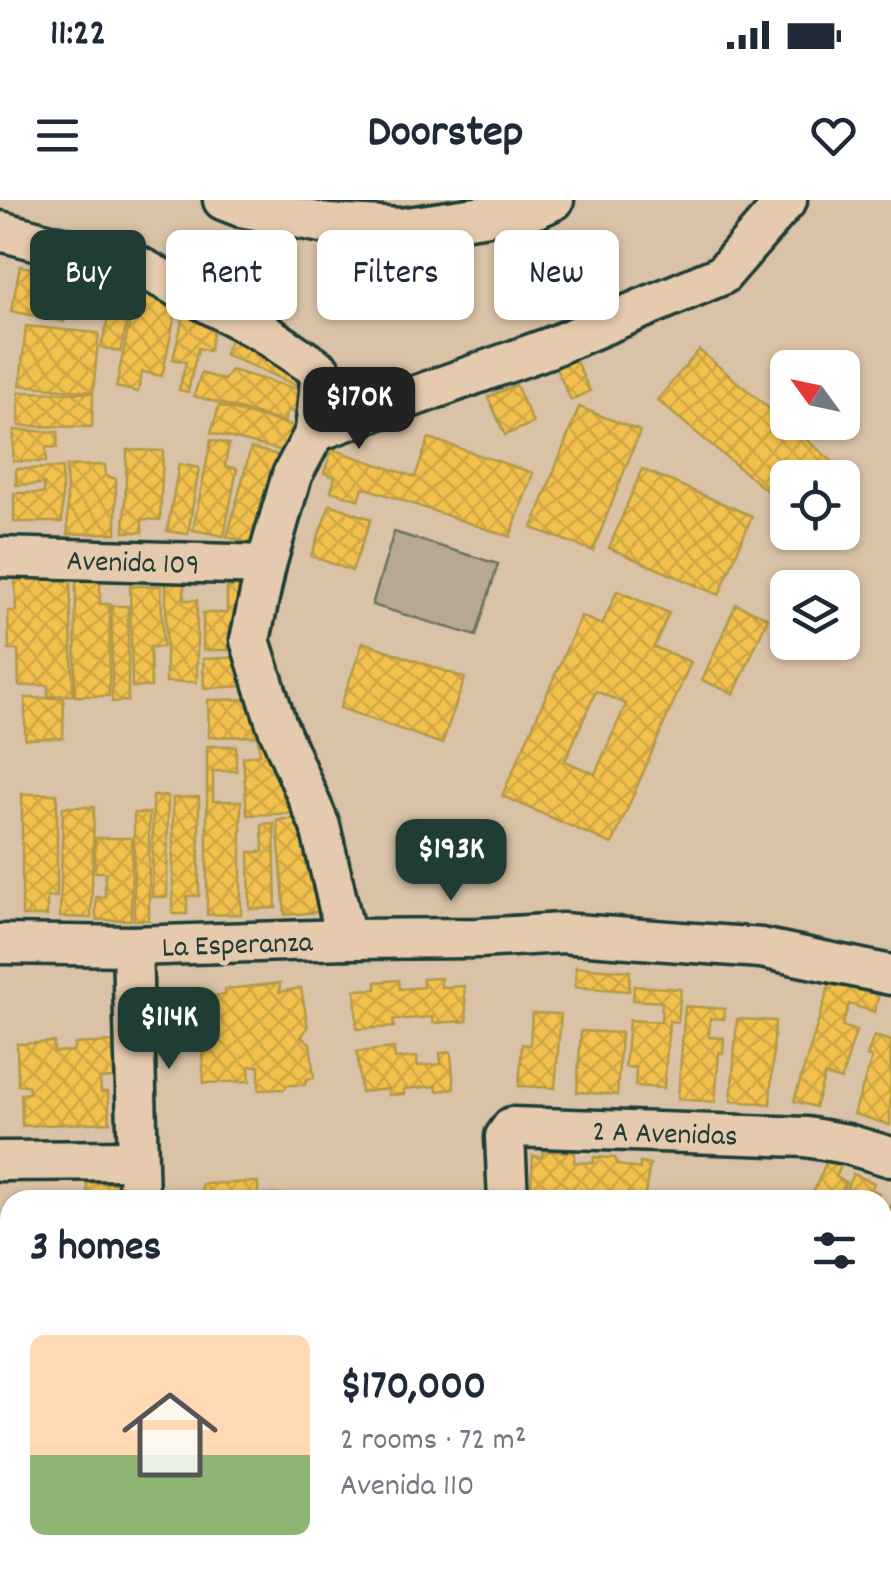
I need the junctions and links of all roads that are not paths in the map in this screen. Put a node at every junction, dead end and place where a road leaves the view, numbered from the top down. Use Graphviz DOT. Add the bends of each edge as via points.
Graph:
graph roads {
  1 [pos="223,200"];
  2 [pos="554,200"];
  3 [pos="786,200"];
  4 [pos="0,232"];
  5 [pos="315,432"];
  6 [pos="0,558"];
  7 [pos="266,565"];
  8 [pos="346,939"];
  9 [pos="0,944"];
  10 [pos="132,946"];
  11 [pos="891,975"];
  12 [pos="891,1156"];
  13 [pos="136,1160"];
  14 [pos="0,1161"];
  15 [pos="138,1190"];
  16 [pos="508,1190"];
  1 -- 2 [label="street" via="327,224 400,228"];
  3 -- 5 [label="street" via="722,275 551,347"];
  4 -- 5 [label="street" via="140,267 264,334 321,371"];
  5 -- 7 [label="street" via="292,474"];
  6 -- 7 [label="street, Avenida 109"];
  7 -- 8 [label="street" via="250,640 320,826"];
  8 -- 10 [label="street, La Esperanza"];
  8 -- 11 [label="street, La Esperanza" via="562,933 761,948"];
  9 -- 10 [label="street, La Esperanza"];
  10 -- 13 [label="street"];
  12 -- 16 [label="street, 2 A Avenidas" via="806,1137 512,1126 506,1138"];
  13 -- 14 [label="street"];
  13 -- 15 [label="street"];
}
